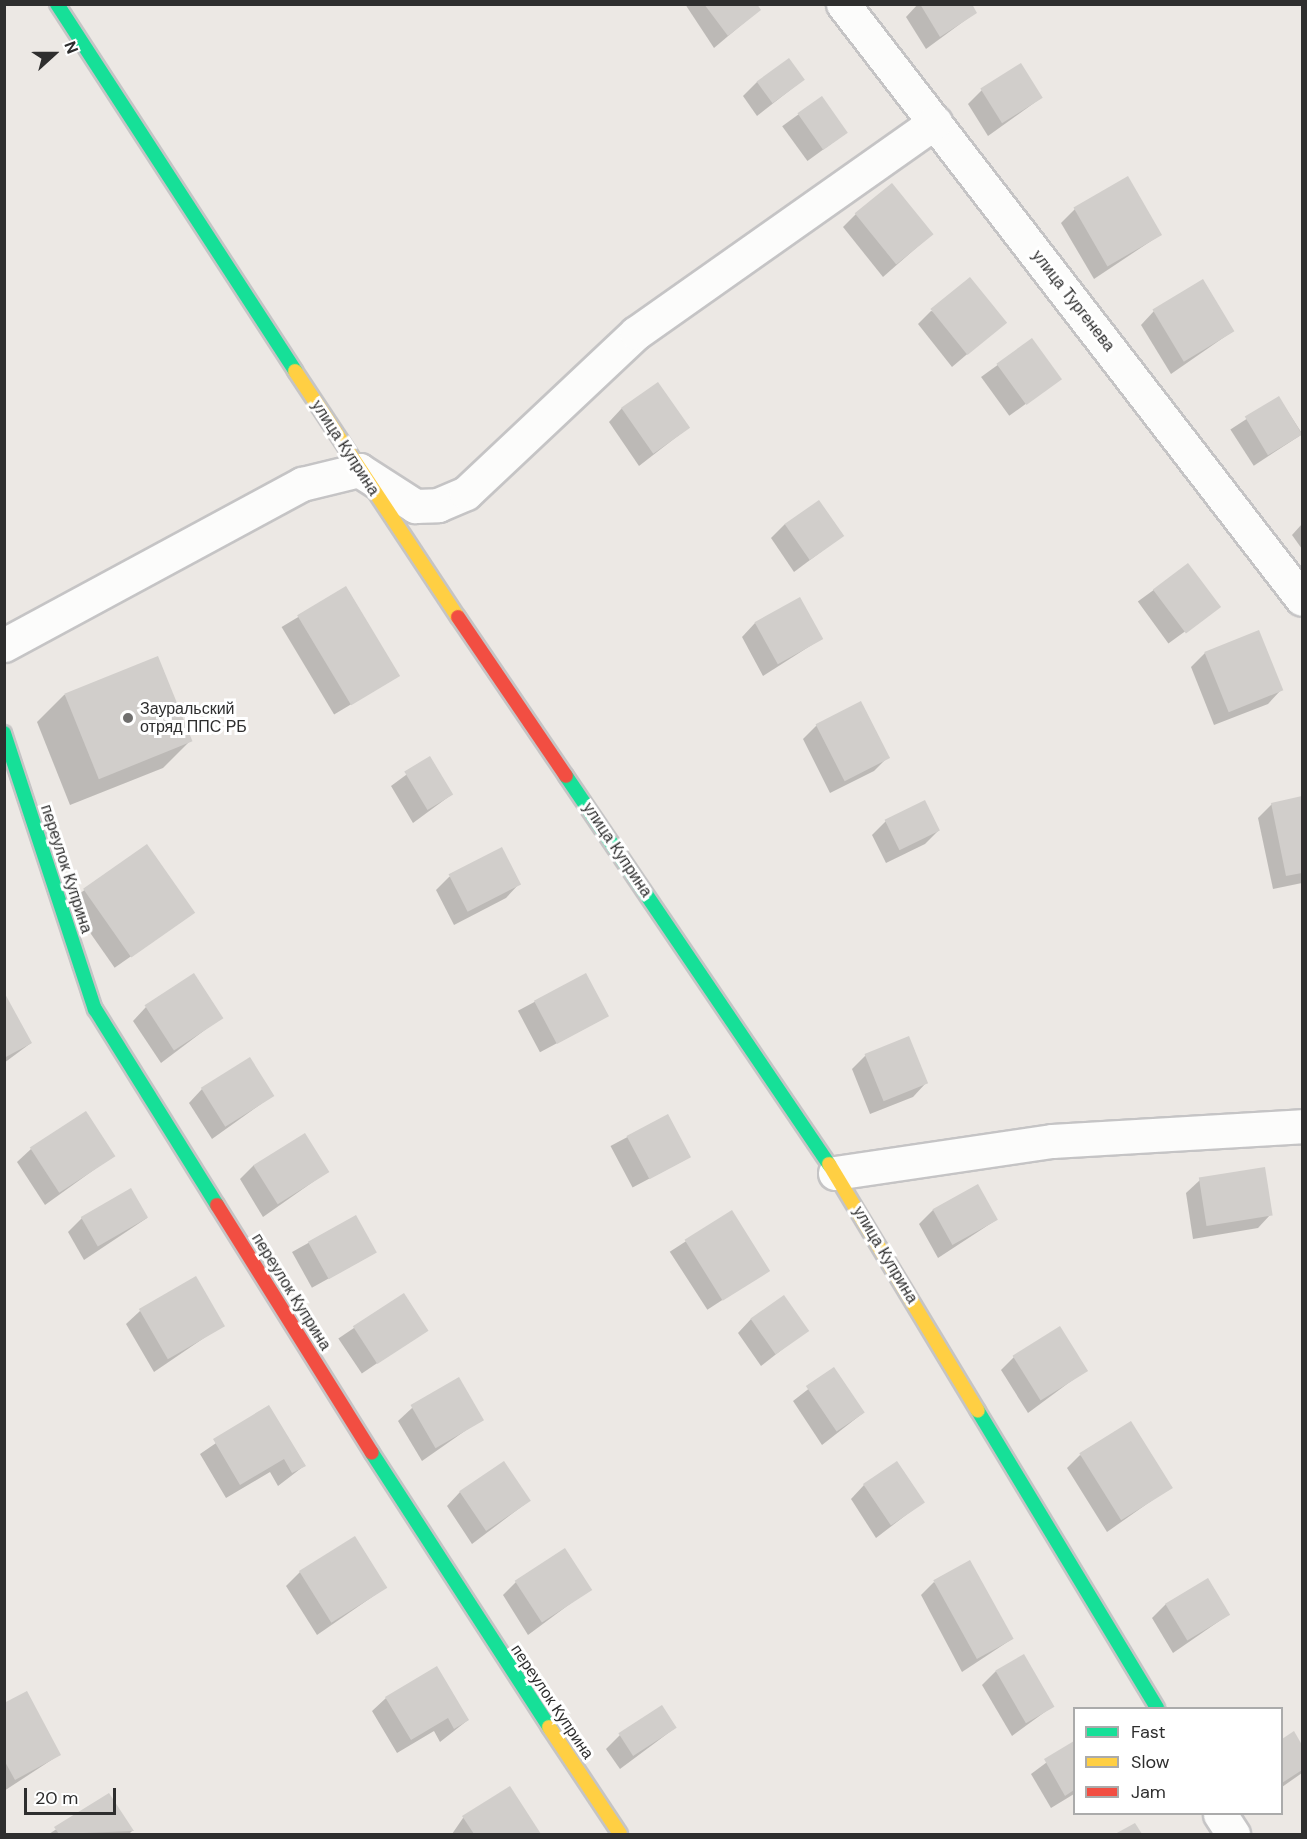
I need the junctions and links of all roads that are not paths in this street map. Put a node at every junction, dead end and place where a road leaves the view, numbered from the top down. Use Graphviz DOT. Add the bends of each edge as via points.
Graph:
graph roads {
  1 [pos="57,4"];
  2 [pos="843,4"];
  3 [pos="934,122"];
  4 [pos="359,470"];
  5 [pos="1302,598"];
  6 [pos="4,645"];
  7 [pos="4,733"];
  8 [pos="1302,1126"];
  9 [pos="836,1173"];
  10 [pos="1156,1707"];
  11 [pos="1221,1815"];
  12 [pos="620,1834"];
  13 [pos="1233,1834"];
  1 -- 4 [label="street, улица Куприна"];
  2 -- 3 [label="street, улица Тургенева"];
  3 -- 4 [label="street" via="636,333 466,493 438,505 415,506"];
  3 -- 5 [label="street, улица Тургенева"];
  4 -- 6 [label="street" via="302,484"];
  4 -- 9 [label="street, улица Куприна"];
  7 -- 12 [label="street, переулок Куприна" via="95,1009 450,1578"];
  8 -- 9 [label="street" via="1052,1141"];
  9 -- 10 [label="street, улица Куприна"];
  11 -- 13 [label="street"];
}
